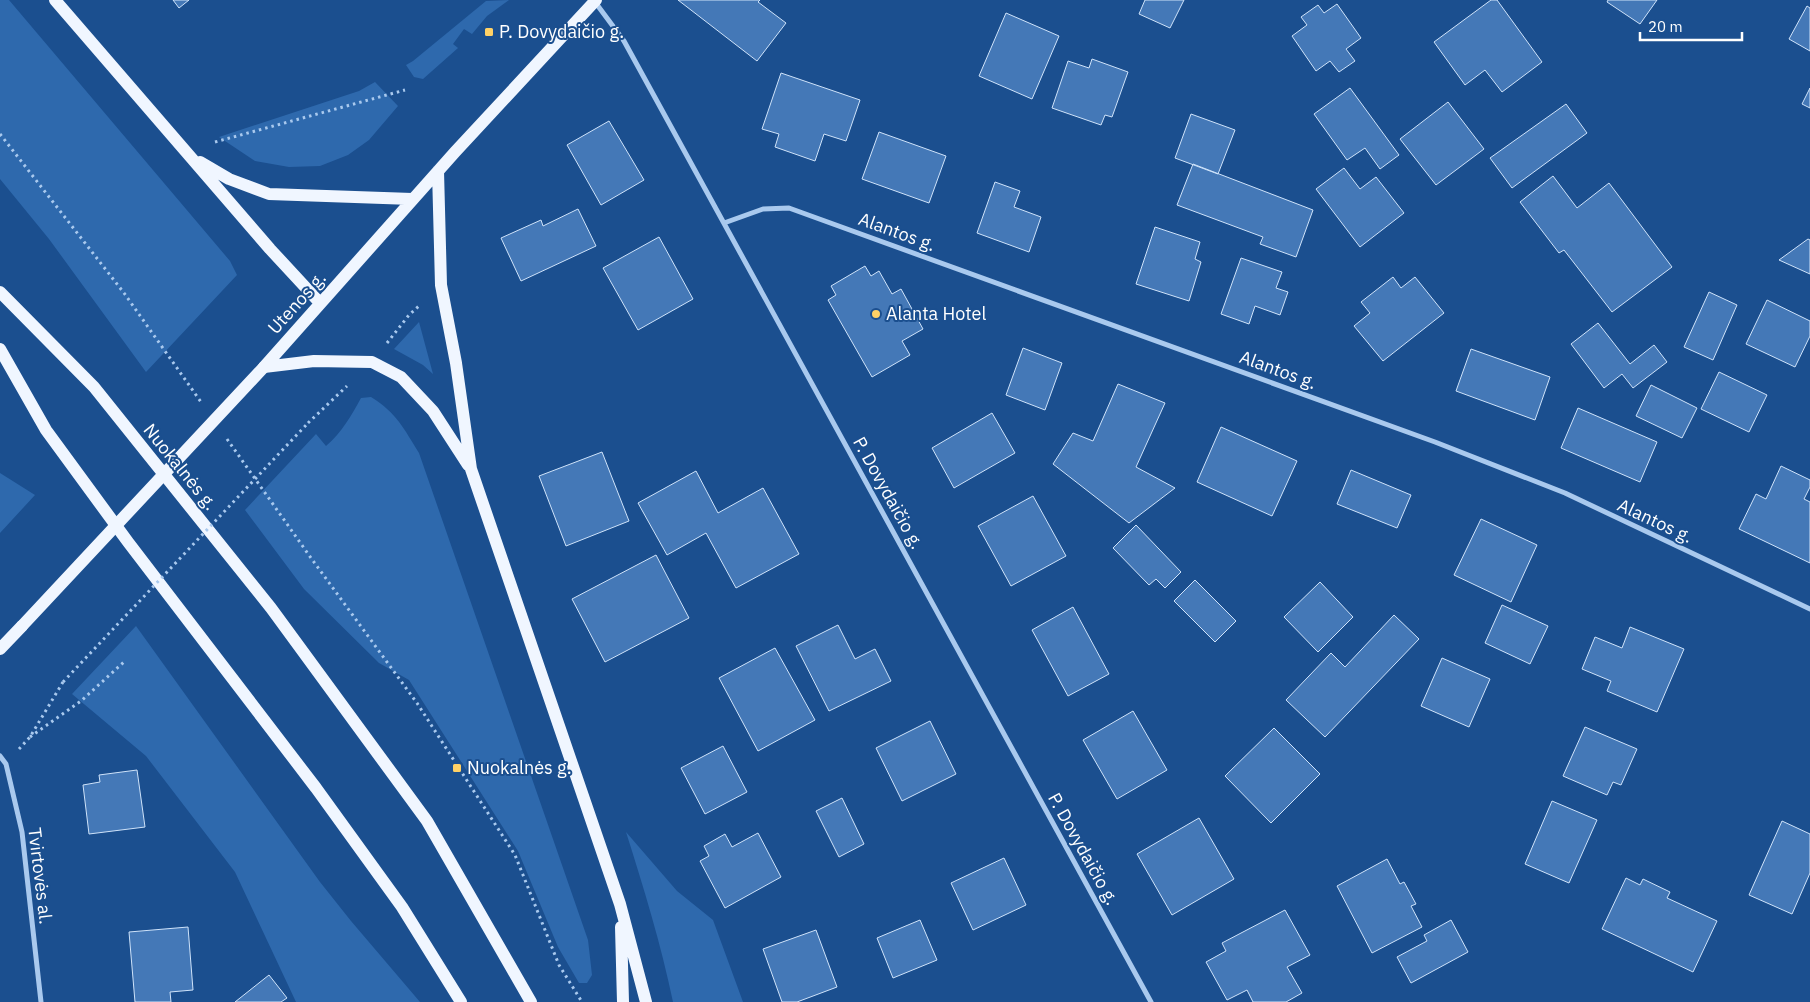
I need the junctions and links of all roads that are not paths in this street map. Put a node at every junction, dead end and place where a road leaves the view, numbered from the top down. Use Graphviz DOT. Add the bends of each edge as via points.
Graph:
graph roads {
  1 [pos="55,0"];
  2 [pos="595,1"];
  3 [pos="188,153"];
  4 [pos="438,170"];
  5 [pos="412,200"];
  6 [pos="724,223"];
  7 [pos="0,292"];
  8 [pos="320,304"];
  9 [pos="0,349"];
  10 [pos="264,367"];
  11 [pos="471,469"];
  12 [pos="1810,609"];
  13 [pos="0,649"];
  14 [pos="0,756"];
  15 [pos="620,904"];
  16 [pos="41,1002"];
  17 [pos="461,1002"];
  18 [pos="531,1002"];
  19 [pos="623,1002"];
  20 [pos="646,1002"];
  21 [pos="1151,1002"];
  1 -- 3 [label="main road"];
  2 -- 4 [label="main road, Utenos g."];
  2 -- 6 [label="street, P. Dovydaičio g." via="624,41"];
  3 -- 5 [label="main road" via="229,179 269,194"];
  3 -- 8 [label="main road"];
  4 -- 5 [label="main road, Utenos g."];
  4 -- 11 [label="main road" via="441,285"];
  5 -- 8 [label="main road, Utenos g."];
  6 -- 12 [label="street, Alantos g." via="762,209 789,208 1425,438 1565,492"];
  6 -- 21 [label="street, P. Dovydaičio g."];
  7 -- 18 [label="main road, Nuokalnės g." via="94,387 271,608 427,821"];
  8 -- 10 [label="main road, Utenos g."];
  9 -- 17 [label="main road" via="46,430 316,788 402,907"];
  10 -- 11 [label="main road" via="314,361 372,362 401,378 433,411"];
  10 -- 13 [label="main road, Utenos g., bridge"];
  11 -- 15 [label="main road"];
  14 -- 16 [label="street, Tvirtovės al." via="6,764 22,832"];
  15 -- 19 [label="main road"];
  15 -- 20 [label="main road"];
}
